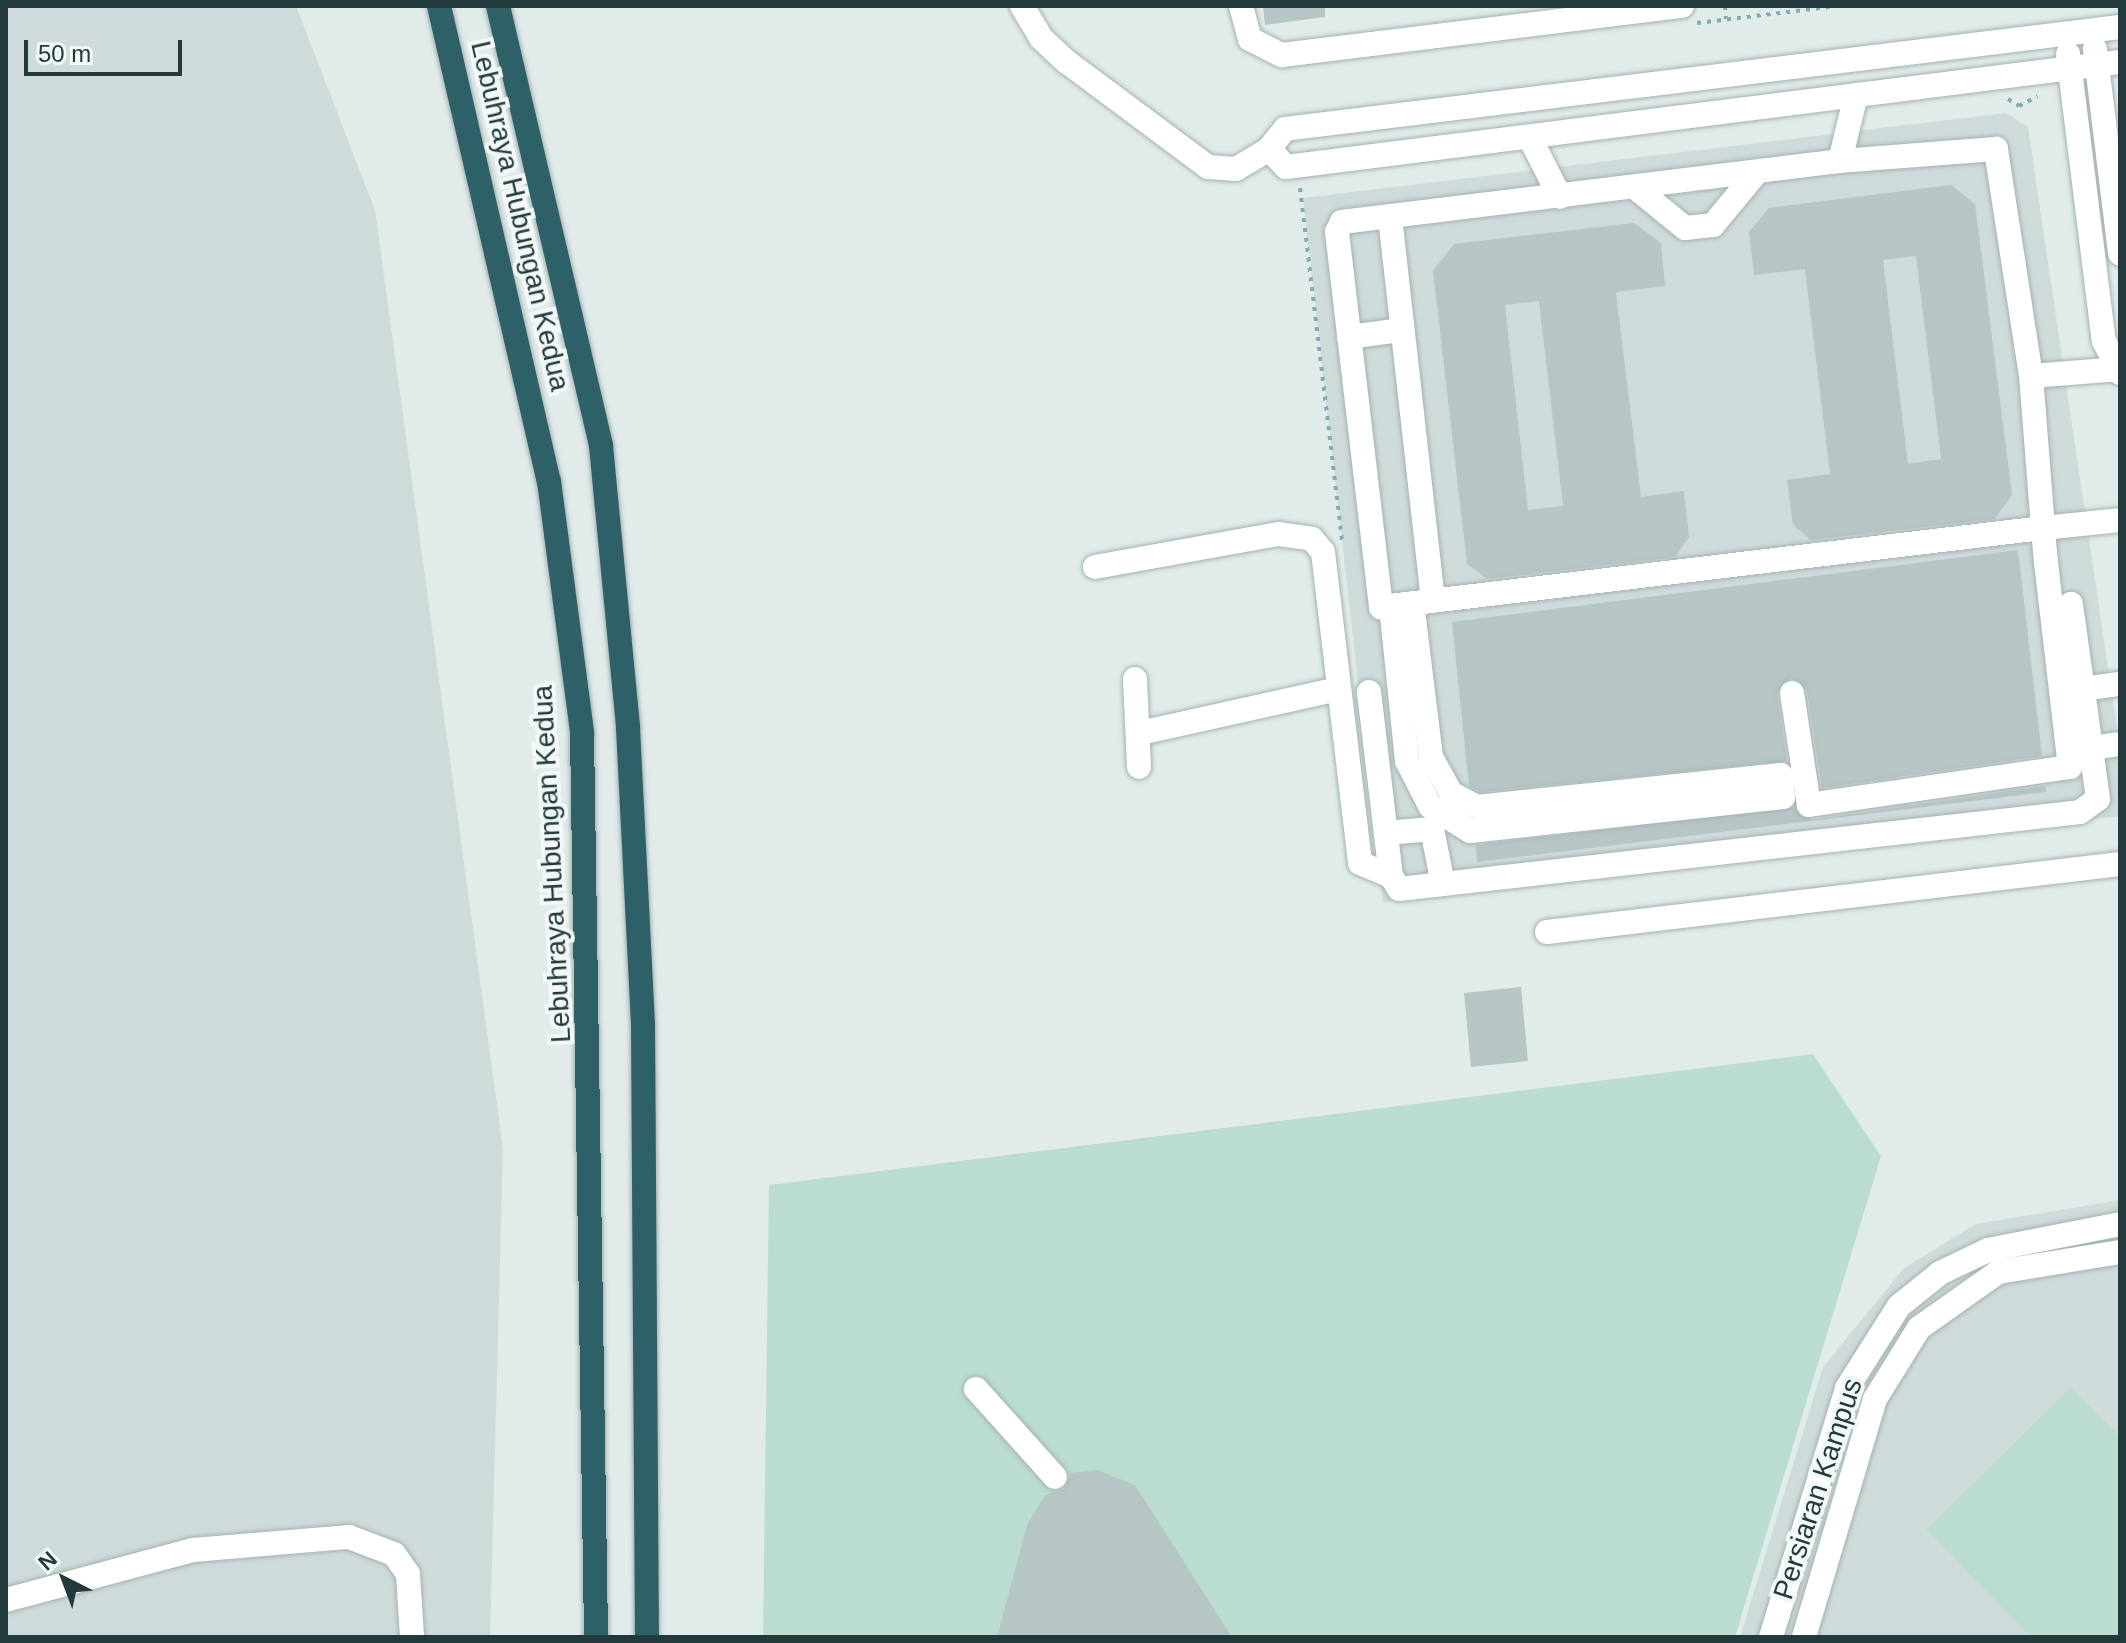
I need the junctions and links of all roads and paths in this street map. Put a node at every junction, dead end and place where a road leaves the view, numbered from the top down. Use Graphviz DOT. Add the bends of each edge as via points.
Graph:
graph roads {
  1 [pos="439,6"];
  2 [pos="498,6"];
  3 [pos="1022,6"];
  4 [pos="1241,6"];
  5 [pos="1682,6"];
  6 [pos="1725,6"];
  7 [pos="1726,19"];
  8 [pos="2120,27"];
  9 [pos="2093,31"];
  10 [pos="2065,35"];
  11 [pos="2109,64"];
  12 [pos="2070,68"];
  13 [pos="1856,95"];
  14 [pos="2113,131"];
  15 [pos="1530,138"];
  16 [pos="1269,149"];
  17 [pos="1840,161"];
  18 [pos="1756,173"];
  19 [pos="1637,189"];
  20 [pos="1560,197"];
  21 [pos="1390,217"];
  22 [pos="2120,251"];
  23 [pos="1401,330"];
  24 [pos="1349,337"];
  25 [pos="2120,370"];
  26 [pos="2031,376"];
  27 [pos="2120,520"];
  28 [pos="2043,528"];
  29 [pos="1095,567"];
  30 [pos="1411,604"];
  31 [pos="2071,604"];
  32 [pos="1135,679"];
  33 [pos="2120,684"];
  34 [pos="1338,689"];
  35 [pos="2083,689"];
  36 [pos="1369,692"];
  37 [pos="1792,693"];
  38 [pos="1140,733"];
  39 [pos="2120,744"];
  40 [pos="2091,748"];
  41 [pos="1139,767"];
  42 [pos="1386,833"];
  43 [pos="2120,864"];
  44 [pos="1391,876"];
  45 [pos="1443,884"];
  46 [pos="1547,932"];
  47 [pos="2120,1224"];
  48 [pos="2120,1252"];
  49 [pos="976,1389"];
  50 [pos="1055,1477"];
  51 [pos="6,1600"];
  52 [pos="412,1637"];
  53 [pos="596,1637"];
  54 [pos="647,1637"];
  55 [pos="1771,1637"];
  56 [pos="1804,1637"];
  1 -- 53 [label="highway, Lebuhraya Hubungan Kedua" via="549,481 582,733"];
  2 -- 54 [label="highway, Lebuhraya Hubungan Kedua" via="601,446 628,728 643,1024"];
  3 -- 16 [label="street" via="1067,62 1208,167 1236,169"];
  4 -- 5 [label="street" via="1250,39 1282,55"];
  6 -- 7 [label="path"];
  8 -- 9 [label="street"];
  9 -- 10 [label="street"];
  9 -- 11 [label="street"];
  10 -- 12 [label="street"];
  10 -- 16 [label="street" via="1285,129"];
  11 -- 12 [label="street"];
  11 -- 14 [label="street"];
  12 -- 13 [label="street"];
  12 -- 25 [label="street" via="2104,341"];
  13 -- 15 [label="street"];
  13 -- 17 [label="street"];
  14 -- 22 [label="street"];
  15 -- 16 [label="street" via="1286,167"];
  15 -- 20 [label="street"];
  17 -- 18 [label="street"];
  17 -- 26 [label="street" via="1996,149"];
  18 -- 19 [label="street"];
  18 -- 19 [label="street" via="1713,225 1685,228"];
  19 -- 20 [label="street"];
  20 -- 21 [label="street"];
  21 -- 23 [label="street"];
  21 -- 24 [label="street" via="1342,222"];
  23 -- 24 [label="street"];
  23 -- 30 [label="street"];
  24 -- 30 [label="street"];
  25 -- 26 [label="street"];
  26 -- 28 [label="street"];
  27 -- 28 [label="street"];
  28 -- 30 [label="street"];
  28 -- 37 [label="street" via="2070,767 2061,774 1809,805"];
  29 -- 34 [label="street" via="1278,534 1312,539 1323,552"];
  30 -- 30 [label="street" via="1431,757 1451,793 1477,807 1781,775 1783,797 1470,831 1430,806 1407,761"];
  31 -- 35 [label="street"];
  32 -- 38 [label="street"];
  33 -- 35 [label="street"];
  34 -- 38 [label="street"];
  34 -- 44 [label="street" via="1360,863"];
  35 -- 40 [label="street"];
  36 -- 42 [label="street"];
  38 -- 41 [label="street"];
  39 -- 40 [label="street"];
  40 -- 45 [label="street" via="2098,799 2080,812"];
  42 -- 44 [label="street"];
  42 -- 45 [label="street" via="1432,829"];
  43 -- 46 [label="street"];
  44 -- 45 [label="street" via="1399,889"];
  47 -- 55 [label="street, Persiaran Kampus" via="1988,1250 1940,1273 1899,1306 1847,1388"];
  48 -- 56 [label="street, Persiaran Kampus" via="1998,1272 1954,1296 1919,1328 1875,1399"];
  49 -- 50 [label="street"];
  51 -- 52 [label="street" via="193,1550 349,1537 394,1554 408,1574"];
}
